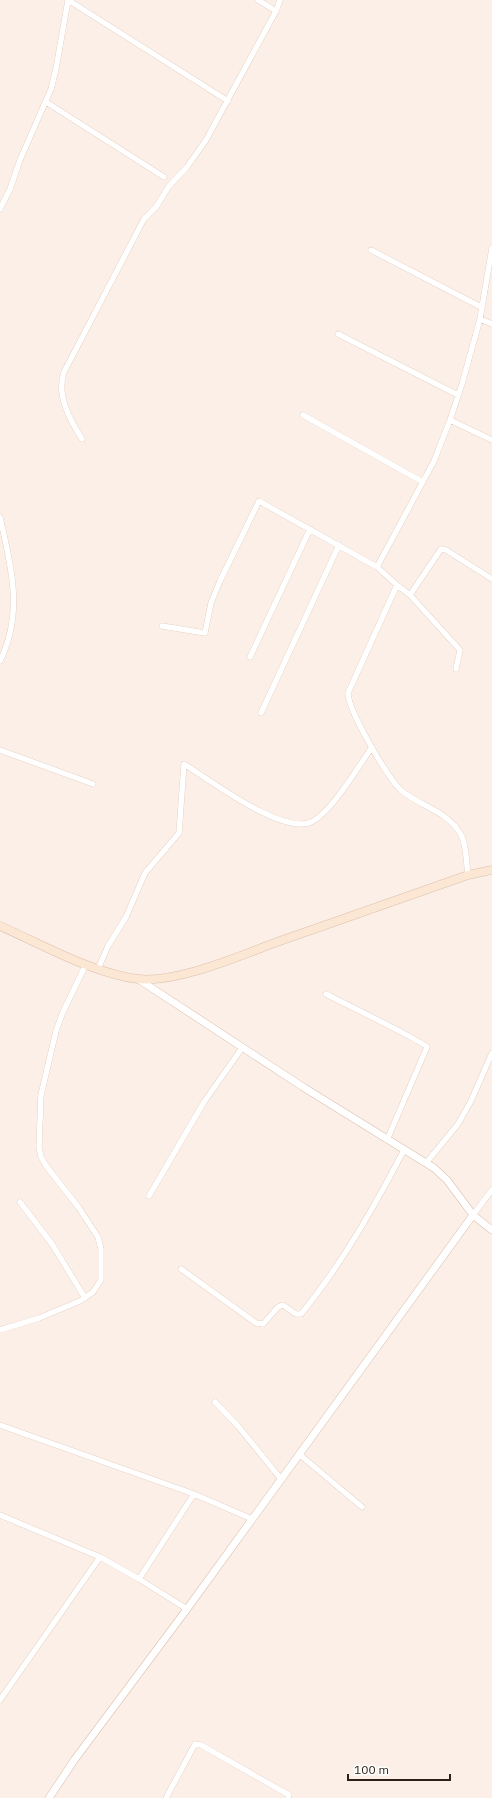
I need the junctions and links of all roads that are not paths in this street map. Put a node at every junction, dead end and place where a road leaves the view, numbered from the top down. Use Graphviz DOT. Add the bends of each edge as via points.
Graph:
graph roads {
  1 [pos="68,0"];
  2 [pos="258,0"];
  3 [pos="280,0"];
  4 [pos="276,11"];
  5 [pos="228,101"];
  6 [pos="46,102"];
  7 [pos="164,177"];
  8 [pos="0,209"];
  9 [pos="492,248"];
  10 [pos="372,250"];
  11 [pos="481,307"];
  12 [pos="480,319"];
  13 [pos="492,324"];
  14 [pos="338,334"];
  15 [pos="458,395"];
  16 [pos="303,414"];
  17 [pos="450,420"];
  18 [pos="82,439"];
  19 [pos="492,440"];
  20 [pos="423,482"];
  21 [pos="0,517"];
  22 [pos="310,529"];
  23 [pos="339,545"];
  24 [pos="377,567"];
  25 [pos="492,579"];
  26 [pos="397,585"];
  27 [pos="410,595"];
  28 [pos="162,626"];
  29 [pos="250,657"];
  30 [pos="0,661"];
  31 [pos="456,669"];
  32 [pos="261,713"];
  33 [pos="372,747"];
  34 [pos="0,750"];
  35 [pos="93,784"];
  36 [pos="492,870"];
  37 [pos="468,875"];
  38 [pos="0,926"];
  39 [pos="86,964"];
  40 [pos="98,969"];
  41 [pos="138,979"];
  42 [pos="326,994"];
  43 [pos="242,1048"];
  44 [pos="492,1053"];
  45 [pos="387,1140"];
  46 [pos="404,1150"];
  47 [pos="426,1163"];
  48 [pos="492,1190"];
  49 [pos="149,1196"];
  50 [pos="20,1202"];
  51 [pos="473,1215"];
  52 [pos="492,1230"];
  53 [pos="181,1269"];
  54 [pos="85,1298"];
  55 [pos="0,1330"];
  56 [pos="215,1402"];
  57 [pos="0,1425"];
  58 [pos="299,1454"];
  59 [pos="281,1479"];
  60 [pos="194,1494"];
  61 [pos="362,1507"];
  62 [pos="0,1515"];
  63 [pos="252,1519"];
  64 [pos="100,1557"];
  65 [pos="139,1579"];
  66 [pos="187,1610"];
  67 [pos="0,1700"];
  68 [pos="290,1797"];
  69 [pos="49,1798"];
  70 [pos="166,1798"];
  1 -- 5 [label="street"];
  1 -- 6 [label="street" via="56,69"];
  2 -- 4 [label="street"];
  3 -- 4 [label="street"];
  4 -- 5 [label="street"];
  5 -- 18 [label="street" via="187,167 144,219 64,372 62,378 65,405"];
  6 -- 7 [label="street"];
  6 -- 8 [label="street"];
  9 -- 11 [label="street"];
  10 -- 11 [label="street"];
  11 -- 12 [label="street"];
  12 -- 13 [label="street"];
  12 -- 15 [label="street"];
  14 -- 15 [label="street"];
  15 -- 17 [label="street"];
  16 -- 20 [label="street"];
  17 -- 19 [label="street"];
  17 -- 20 [label="street"];
  20 -- 24 [label="street"];
  21 -- 30 [label="street" via="15,604 10,634"];
  22 -- 23 [label="street"];
  22 -- 28 [label="street" via="259,501 220,581 211,603 204,633"];
  22 -- 29 [label="street"];
  23 -- 24 [label="street"];
  23 -- 32 [label="street"];
  24 -- 26 [label="street"];
  25 -- 27 [label="street" via="443,548"];
  26 -- 27 [label="street"];
  26 -- 33 [label="street" via="348,693 351,706"];
  27 -- 31 [label="street" via="460,650"];
  33 -- 37 [label="street" via="401,790 440,813 460,832"];
  33 -- 40 [label="street" via="330,806 317,818 305,824 277,820 184,764 179,833 145,873 126,917 108,946"];
  34 -- 35 [label="street"];
  36 -- 37 [label="main road"];
  37 -- 41 [label="main road" via="179,975 162,979"];
  38 -- 39 [label="main road"];
  39 -- 40 [label="main road"];
  39 -- 54 [label="street" via="56,1032 41,1095 39,1147 41,1157 98,1237 101,1280"];
  40 -- 41 [label="main road"];
  41 -- 43 [label="street"];
  42 -- 45 [label="street" via="423,1042 427,1047"];
  43 -- 45 [label="street"];
  43 -- 49 [label="street" via="204,1102"];
  44 -- 47 [label="street" via="458,1124"];
  45 -- 46 [label="street"];
  46 -- 47 [label="street"];
  46 -- 53 [label="street" via="348,1247 301,1314 296,1314 283,1305 263,1324 256,1323"];
  47 -- 51 [label="street" via="447,1180"];
  48 -- 51 [label="street"];
  50 -- 54 [label="street" via="52,1244"];
  51 -- 52 [label="street"];
  51 -- 58 [label="street"];
  54 -- 55 [label="street" via="39,1318"];
  56 -- 59 [label="street"];
  57 -- 60 [label="street"];
  58 -- 59 [label="street"];
  58 -- 61 [label="street"];
  59 -- 63 [label="street"];
  60 -- 63 [label="street"];
  60 -- 65 [label="street"];
  62 -- 64 [label="street"];
  63 -- 66 [label="street"];
  64 -- 65 [label="street"];
  64 -- 67 [label="street"];
  65 -- 66 [label="street"];
  66 -- 69 [label="street" via="121,1696"];
  68 -- 70 [label="street" via="238,1765 202,1745 195,1744"];
}
